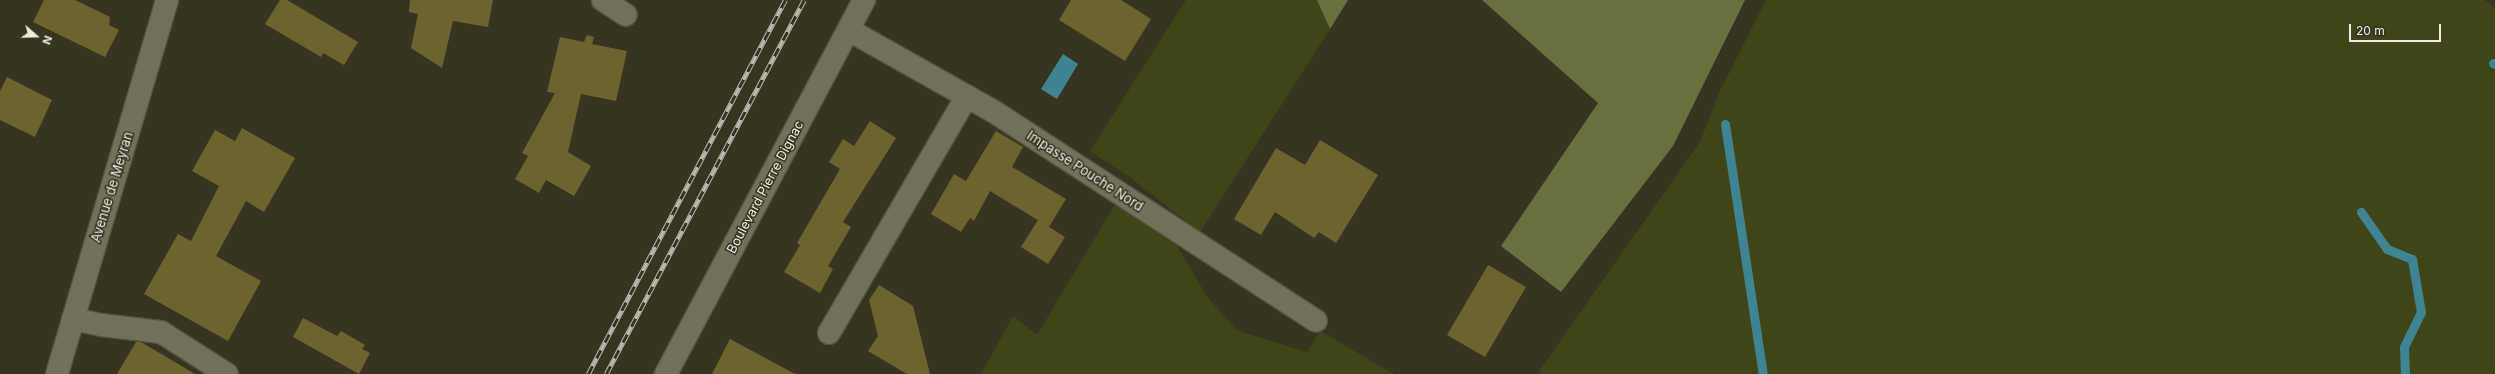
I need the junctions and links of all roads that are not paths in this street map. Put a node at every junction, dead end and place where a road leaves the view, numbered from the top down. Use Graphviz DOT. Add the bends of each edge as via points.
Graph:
graph roads {
  1 [pos="167,0"];
  2 [pos="604,0"];
  3 [pos="864,0"];
  4 [pos="626,15"];
  5 [pos="848,30"];
  6 [pos="967,96"];
  7 [pos="73,319"];
  8 [pos="1316,321"];
  9 [pos="829,333"];
  10 [pos="57,374"];
  11 [pos="227,374"];
  12 [pos="666,374"];
  1 -- 7 [label="street, Avenue de Meyran"];
  2 -- 4 [label="street"];
  3 -- 5 [label="street, Boulevard Pierre Dignac"];
  5 -- 6 [label="street, Impasse Pouche Nord"];
  5 -- 12 [label="street, Boulevard Pierre Dignac"];
  6 -- 8 [label="street, Impasse Pouche Nord"];
  6 -- 9 [label="street"];
  7 -- 10 [label="street, Avenue de Meyran"];
  7 -- 11 [label="street" via="101,326 161,332"];
}
